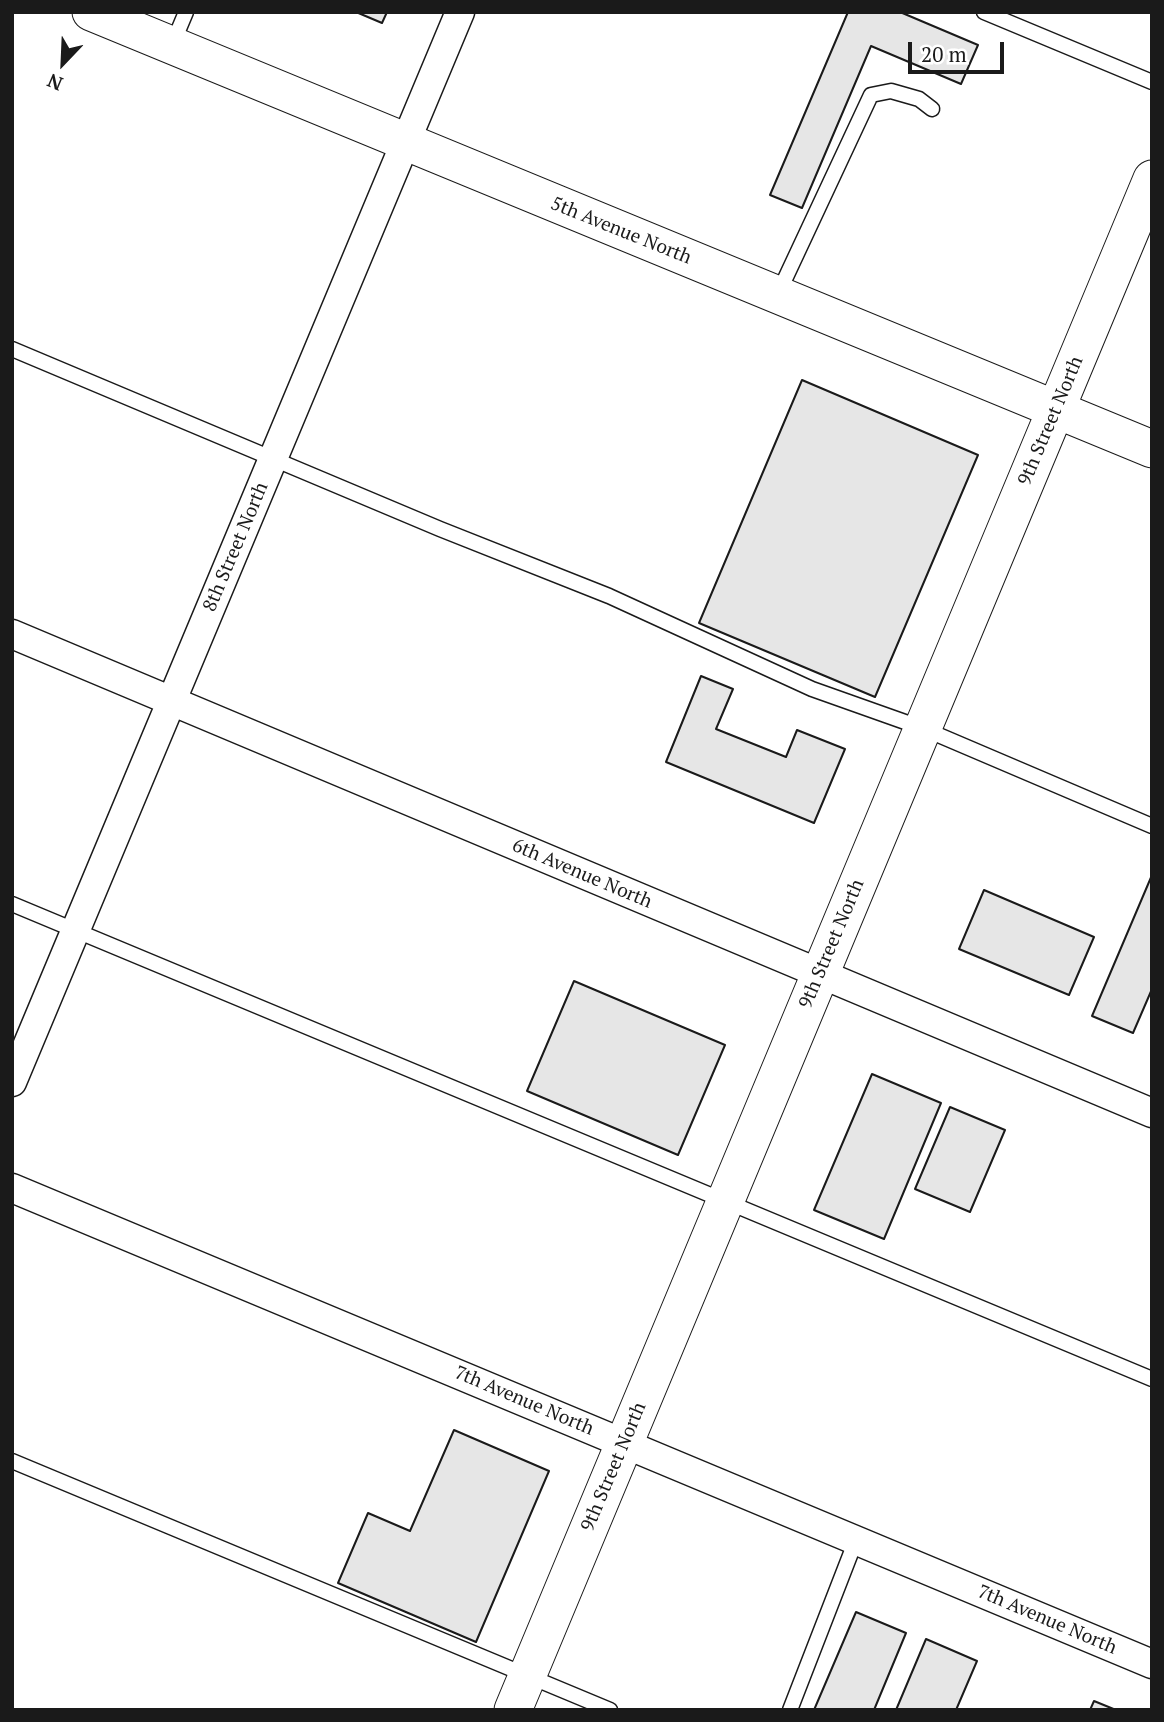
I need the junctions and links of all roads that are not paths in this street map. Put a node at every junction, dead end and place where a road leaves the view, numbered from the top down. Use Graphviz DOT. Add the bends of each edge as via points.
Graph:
graph roads {
  1 [pos="91,12"];
  2 [pos="186,12"];
  3 [pos="460,12"];
  4 [pos="984,12"];
  5 [pos="172,46"];
  6 [pos="1152,82"];
  7 [pos="932,109"];
  8 [pos="405,142"];
  9 [pos="1152,178"];
  10 [pos="778,295"];
  11 [pos="12,349"];
  12 [pos="1055,410"];
  13 [pos="1152,449"];
  14 [pos="274,458"];
  15 [pos="12,634"];
  16 [pos="172,701"];
  17 [pos="922,728"];
  18 [pos="1152,826"];
  19 [pos="12,904"];
  20 [pos="76,931"];
  21 [pos="820,974"];
  22 [pos="12,1083"];
  23 [pos="1152,1113"];
  24 [pos="12,1188"];
  25 [pos="725,1202"];
  26 [pos="1152,1379"];
  27 [pos="624,1443"];
  28 [pos="12,1461"];
  29 [pos="856,1540"];
  30 [pos="1152,1664"];
  31 [pos="527,1676"];
  32 [pos="513,1710"];
  33 [pos="610,1710"];
  34 [pos="790,1710"];
  1 -- 5 [label="street, 5th Avenue North"];
  2 -- 5 [label="lane"];
  3 -- 8 [label="street, 8th Street North"];
  4 -- 6 [label="lane"];
  5 -- 8 [label="street, 5th Avenue North"];
  7 -- 10 [label="lane" via="919,99 891,91 871,95"];
  8 -- 10 [label="street, 5th Avenue North"];
  8 -- 14 [label="street, 8th Street North"];
  9 -- 12 [label="street, 9th Street North"];
  10 -- 12 [label="street, 5th Avenue North"];
  11 -- 14 [label="lane"];
  12 -- 13 [label="street, 5th Avenue North"];
  12 -- 17 [label="street, 9th Street North"];
  14 -- 16 [label="street, 8th Street North"];
  14 -- 17 [label="lane" via="609,596 812,689"];
  15 -- 16 [label="street, 6th Avenue North"];
  16 -- 20 [label="street, 8th Street North"];
  16 -- 21 [label="street, 6th Avenue North"];
  17 -- 18 [label="lane"];
  17 -- 21 [label="street, 9th Street North"];
  19 -- 20 [label="lane"];
  20 -- 22 [label="street, 8th Street North"];
  20 -- 25 [label="lane"];
  21 -- 23 [label="street, 6th Avenue North"];
  21 -- 25 [label="street, 9th Street North"];
  24 -- 27 [label="street, 7th Avenue North"];
  25 -- 26 [label="lane"];
  25 -- 27 [label="street, 9th Street North"];
  27 -- 29 [label="street, 7th Avenue North"];
  27 -- 31 [label="street, 9th Street North"];
  28 -- 31 [label="lane"];
  29 -- 30 [label="street, 7th Avenue North"];
  29 -- 34 [label="lane"];
  31 -- 32 [label="street, 9th Street North"];
  31 -- 33 [label="lane"];
}
